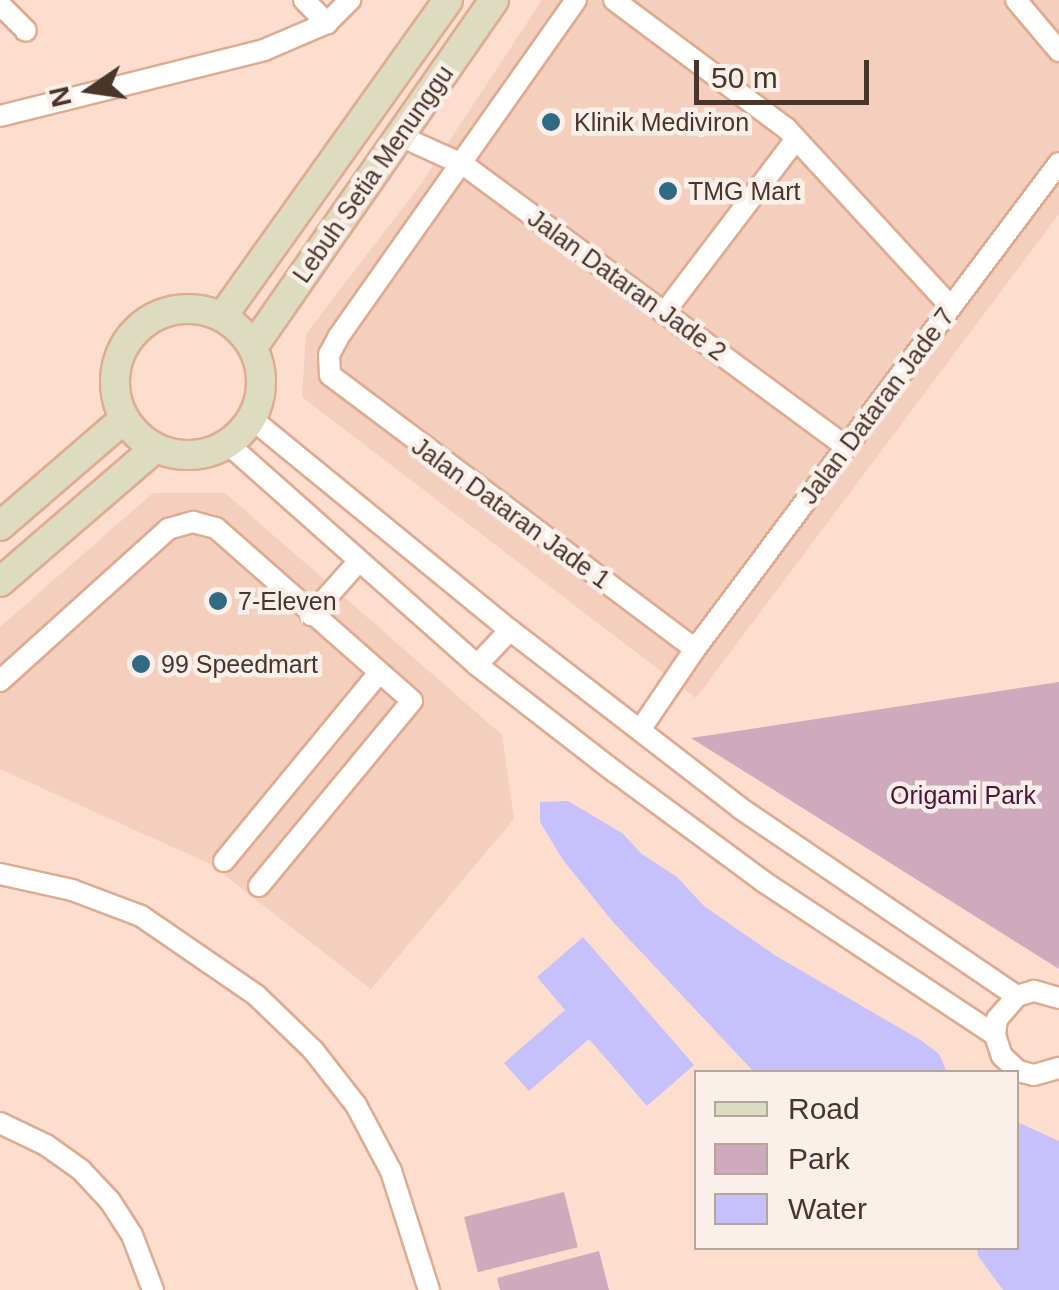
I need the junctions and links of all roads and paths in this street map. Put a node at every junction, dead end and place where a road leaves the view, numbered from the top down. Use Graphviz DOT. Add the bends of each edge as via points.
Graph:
graph roads {
  1 [pos="304,0"];
  2 [pos="350,0"];
  3 [pos="448,0"];
  4 [pos="494,0"];
  5 [pos="576,0"];
  6 [pos="614,0"];
  7 [pos="1016,0"];
  8 [pos="0,4"];
  9 [pos="327,23"];
  10 [pos="26,31"];
  11 [pos="1059,51"];
  12 [pos="0,116"];
  13 [pos="400,136"];
  14 [pos="796,139"];
  15 [pos="1059,163"];
  16 [pos="464,164"];
  17 [pos="951,307"];
  18 [pos="664,313"];
  19 [pos="222,317"];
  20 [pos="253,347"];
  21 [pos="124,418"];
  22 [pos="252,419"];
  23 [pos="228,444"];
  24 [pos="846,447"];
  25 [pos="155,448"];
  26 [pos="0,526"];
  27 [pos="359,561"];
  28 [pos="0,582"];
  29 [pos="311,615"];
  30 [pos="510,630"];
  31 [pos="694,649"];
  32 [pos="477,665"];
  33 [pos="379,673"];
  34 [pos="0,680"];
  35 [pos="640,730"];
  36 [pos="224,861"];
  37 [pos="0,874"];
  38 [pos="259,886"];
  39 [pos="1017,996"];
  40 [pos="1059,998"];
  41 [pos="995,1035"];
  42 [pos="1059,1068"];
  43 [pos="1017,1070"];
  44 [pos="1019,1071"];
  45 [pos="0,1123"];
  46 [pos="153,1290"];
  47 [pos="428,1290"];
  1 -- 9 [label="street"];
  2 -- 9 [label="street"];
  3 -- 19 [label="street, Lebuh Setia Menunggu"];
  4 -- 13 [label="street, Lebuh Setia Menunggu"];
  5 -- 16 [label="street"];
  6 -- 14 [label="street"];
  7 -- 11 [label="street"];
  8 -- 10 [label="street"];
  9 -- 12 [label="street" via="264,50"];
  13 -- 16 [label="street, Jalan Dataran Jade 2"];
  13 -- 20 [label="street, Lebuh Setia Menunggu"];
  14 -- 17 [label="street"];
  14 -- 18 [label="street"];
  15 -- 17 [label="street, Jalan Dataran Jade 7"];
  16 -- 18 [label="street, Jalan Dataran Jade 2"];
  16 -- 31 [label="street, Jalan Dataran Jade 1" via="338,338 329,355 330,375"];
  17 -- 24 [label="street, Jalan Dataran Jade 7"];
  18 -- 24 [label="street, Jalan Dataran Jade 2"];
  19 -- 20 [label="street"];
  19 -- 21 [label="street" via="182,308 135,330 114,378"];
  20 -- 22 [label="street" via="260,383"];
  21 -- 25 [label="street"];
  21 -- 26 [label="street"];
  22 -- 23 [label="street"];
  22 -- 30 [label="street"];
  23 -- 25 [label="street" via="192,456"];
  23 -- 27 [label="street"];
  24 -- 31 [label="street, Jalan Dataran Jade 7"];
  25 -- 28 [label="street"];
  27 -- 29 [label="street"];
  27 -- 32 [label="street"];
  29 -- 33 [label="street"];
  29 -- 34 [label="street" via="216,528 193,522 168,529"];
  30 -- 32 [label="street"];
  30 -- 35 [label="street"];
  31 -- 35 [label="street, Jalan Dataran Jade 7"];
  32 -- 41 [label="street" via="764,882"];
  33 -- 36 [label="street"];
  33 -- 38 [label="street" via="412,701"];
  35 -- 39 [label="street" via="740,808"];
  37 -- 47 [label="street" via="72,890 141,916 256,995 313,1050 356,1105 391,1171"];
  39 -- 40 [label="street" via="1034,991"];
  39 -- 41 [label="street" via="998,1019"];
  41 -- 43 [label="street" via="1002,1056"];
  42 -- 44 [label="street"];
  45 -- 46 [label="street" via="82,1170 132,1235"];
}
